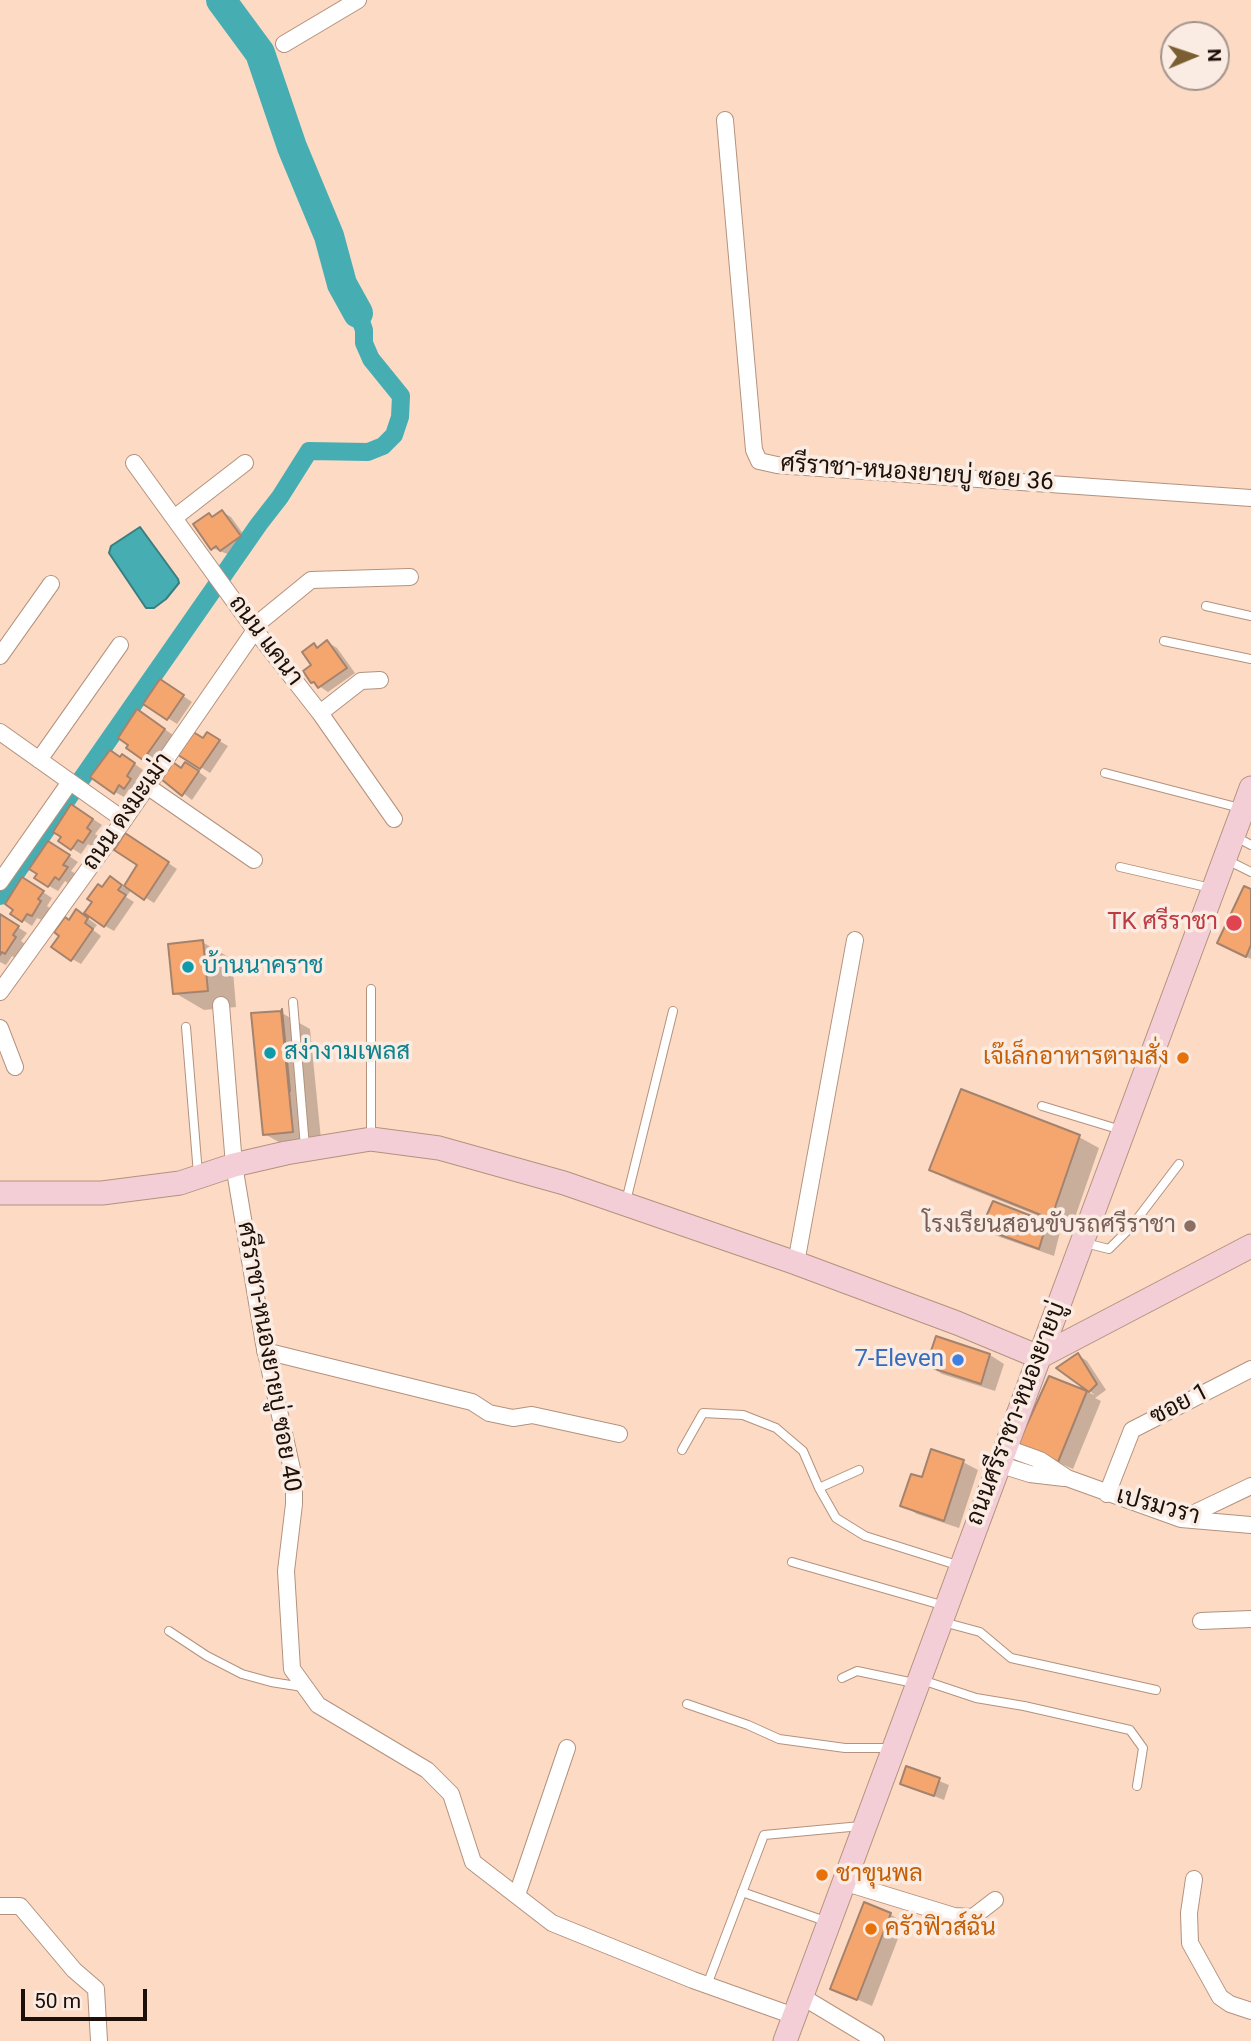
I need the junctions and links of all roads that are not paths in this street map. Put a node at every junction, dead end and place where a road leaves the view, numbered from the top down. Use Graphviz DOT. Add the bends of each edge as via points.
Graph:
graph roads {
  1 [pos="358,0"];
  2 [pos="284,44"];
  3 [pos="725,120"];
  4 [pos="134,463"];
  5 [pos="245,463"];
  6 [pos="1251,498"];
  7 [pos="174,519"];
  8 [pos="410,577"];
  9 [pos="51,584"];
  10 [pos="1206,606"];
  11 [pos="1251,617"];
  12 [pos="255,630"];
  13 [pos="1164,640"];
  14 [pos="120,645"];
  15 [pos="0,656"];
  16 [pos="1251,659"];
  17 [pos="380,680"];
  18 [pos="320,713"];
  19 [pos="0,732"];
  20 [pos="39,760"];
  21 [pos="1105,773"];
  22 [pos="70,782"];
  23 [pos="147,786"];
  24 [pos="1247,799"];
  25 [pos="394,819"];
  26 [pos="124,820"];
  27 [pos="1242,840"];
  28 [pos="1225,858"];
  29 [pos="254,860"];
  30 [pos="1120,867"];
  31 [pos="1251,872"];
  32 [pos="0,882"];
  33 [pos="1213,888"];
  34 [pos="855,940"];
  35 [pos="371,989"];
  36 [pos="0,992"];
  37 [pos="293,1002"];
  38 [pos="220,1006"];
  39 [pos="673,1012"];
  40 [pos="186,1027"];
  41 [pos="0,1028"];
  42 [pos="15,1068"];
  43 [pos="1042,1106"];
  44 [pos="1123,1130"];
  45 [pos="372,1139"];
  46 [pos="306,1150"];
  47 [pos="1178,1164"];
  48 [pos="234,1165"];
  49 [pos="198,1177"];
  50 [pos="0,1193"];
  51 [pos="625,1204"];
  52 [pos="1082,1243"];
  53 [pos="1251,1246"];
  54 [pos="796,1263"];
  55 [pos="265,1351"];
  56 [pos="1039,1357"];
  57 [pos="1251,1369"];
  58 [pos="619,1434"];
  59 [pos="682,1450"];
  60 [pos="1001,1456"];
  61 [pos="859,1470"];
  62 [pos="1251,1486"];
  63 [pos="819,1488"];
  64 [pos="1107,1494"];
  65 [pos="1181,1520"];
  66 [pos="1251,1525"];
  67 [pos="792,1562"];
  68 [pos="960,1566"];
  69 [pos="943,1614"];
  70 [pos="1251,1619"];
  71 [pos="1201,1621"];
  72 [pos="169,1631"];
  73 [pos="842,1678"];
  74 [pos="918,1681"];
  75 [pos="306,1688"];
  76 [pos="1156,1690"];
  77 [pos="687,1704"];
  78 [pos="567,1748"];
  79 [pos="893,1748"];
  80 [pos="1137,1786"];
  81 [pos="864,1826"];
  82 [pos="1194,1879"];
  83 [pos="843,1882"];
  84 [pos="742,1892"];
  85 [pos="517,1895"];
  86 [pos="995,1900"];
  87 [pos="0,1906"];
  88 [pos="828,1922"];
  89 [pos="707,1985"];
  90 [pos="797,2006"];
  91 [pos="1251,2011"];
  92 [pos="99,2041"];
  93 [pos="785,2041"];
  94 [pos="876,2041"];
  1 -- 2 [label="street"];
  3 -- 6 [label="street, ศรีราชา-หนองยายบู่ ซอย 36" via="758,461"];
  4 -- 7 [label="street, ถนน แคนา"];
  5 -- 7 [label="street"];
  7 -- 12 [label="street, ถนน แคนา"];
  8 -- 12 [label="street, ถนน ดงมะเม่า" via="311,580"];
  9 -- 15 [label="street"];
  10 -- 11 [label="lane"];
  12 -- 18 [label="street, ถนน แคนา"];
  12 -- 23 [label="street, ถนน ดงมะเม่า"];
  13 -- 16 [label="lane"];
  14 -- 20 [label="street"];
  17 -- 18 [label="street" via="361,681"];
  18 -- 25 [label="street, ถนน แคนา"];
  19 -- 20 [label="street"];
  20 -- 22 [label="street"];
  21 -- 24 [label="lane"];
  22 -- 26 [label="street"];
  22 -- 32 [label="street"];
  23 -- 26 [label="street, ถนน ดงมะเม่า"];
  23 -- 29 [label="street"];
  24 -- 27 [label="street, ถนนศรีราชา-หนองยายบู่"];
  26 -- 36 [label="street, ถนน ดงมะเม่า"];
  27 -- 28 [label="street, ถนนศรีราชา-หนองยายบู่"];
  28 -- 31 [label="lane"];
  28 -- 33 [label="street, ถนนศรีราชา-หนองยายบู่"];
  30 -- 33 [label="lane"];
  33 -- 44 [label="street, ถนนศรีราชา-หนองยายบู่"];
  34 -- 54 [label="street"];
  35 -- 45 [label="lane"];
  37 -- 46 [label="lane"];
  38 -- 48 [label="street, ศรีราชา-หนองยายบู่ ซอย 40"];
  39 -- 51 [label="lane"];
  40 -- 49 [label="lane"];
  41 -- 42 [label="street"];
  43 -- 44 [label="lane"];
  44 -- 52 [label="street, ถนนศรีราชา-หนองยายบู่"];
  45 -- 46 [label="street"];
  45 -- 51 [label="street" via="439,1148"];
  46 -- 48 [label="street"];
  47 -- 52 [label="lane" via="1109,1249"];
  48 -- 49 [label="street"];
  48 -- 55 [label="street, ศรีราชา-หนองยายบู่ ซอย 40"];
  49 -- 50 [label="street" via="102,1193"];
  51 -- 54 [label="street"];
  52 -- 56 [label="street, ถนนศรีราชา-หนองยายบู่"];
  53 -- 56 [label="street"];
  54 -- 56 [label="street"];
  55 -- 58 [label="street" via="472,1402 489,1413 513,1418 532,1415"];
  55 -- 75 [label="street, ศรีราชา-หนองยายบู่ ซอย 40" via="293,1478 287,1596 292,1669"];
  56 -- 60 [label="street, ถนนศรีราชา-หนองยายบู่"];
  57 -- 64 [label="street, ซอย 1" via="1132,1430"];
  59 -- 63 [label="lane" via="703,1413 743,1415 776,1428 803,1451"];
  60 -- 64 [label="street, เปรมวรา" via="1030,1474 1067,1478"];
  60 -- 68 [label="street, ถนนศรีราชา-หนองยายบู่"];
  61 -- 63 [label="lane"];
  62 -- 65 [label="street"];
  63 -- 68 [label="lane" via="836,1518 865,1536"];
  64 -- 65 [label="street, เปรมวรา"];
  65 -- 66 [label="street, เปรมวรา"];
  67 -- 69 [label="lane"];
  68 -- 69 [label="street, ถนนศรีราชา-หนองยายบู่"];
  69 -- 74 [label="street, ถนนศรีราชา-หนองยายบู่"];
  69 -- 76 [label="lane" via="980,1632 1011,1658"];
  70 -- 71 [label="street"];
  72 -- 75 [label="lane" via="242,1674"];
  73 -- 74 [label="lane" via="857,1671"];
  74 -- 79 [label="street, ถนนศรีราชา-หนองยายบู่"];
  74 -- 80 [label="lane" via="976,1698 1130,1730 1143,1748"];
  75 -- 85 [label="street, ศรีราชา-หนองยายบู่ ซอย 40" via="318,1705 427,1770 451,1794 473,1862"];
  77 -- 79 [label="lane" via="779,1739 845,1748"];
  78 -- 85 [label="street"];
  79 -- 81 [label="street, ถนนศรีราชา-หนองยายบู่"];
  81 -- 83 [label="street, ถนนศรีราชา-หนองยายบู่"];
  81 -- 84 [label="lane" via="764,1835"];
  82 -- 91 [label="street" via="1190,1943 1220,1997"];
  83 -- 86 [label="street" via="954,1916 973,1917"];
  83 -- 88 [label="street, ถนนศรีราชา-หนองยายบู่"];
  84 -- 88 [label="lane"];
  84 -- 89 [label="lane"];
  85 -- 89 [label="street, ศรีราชา-หนองยายบู่ ซอย 40" via="552,1923"];
  87 -- 92 [label="street" via="20,1906 96,1989"];
  88 -- 90 [label="street, ถนนศรีราชา-หนองยายบู่"];
  89 -- 90 [label="street, ศรีราชา-หนองยายบู่ ซอย 40"];
  90 -- 93 [label="street, ถนนศรีราชา-หนองยายบู่"];
  90 -- 94 [label="street, ศรีราชา-หนองยายบู่ ซอย 40"];
}
